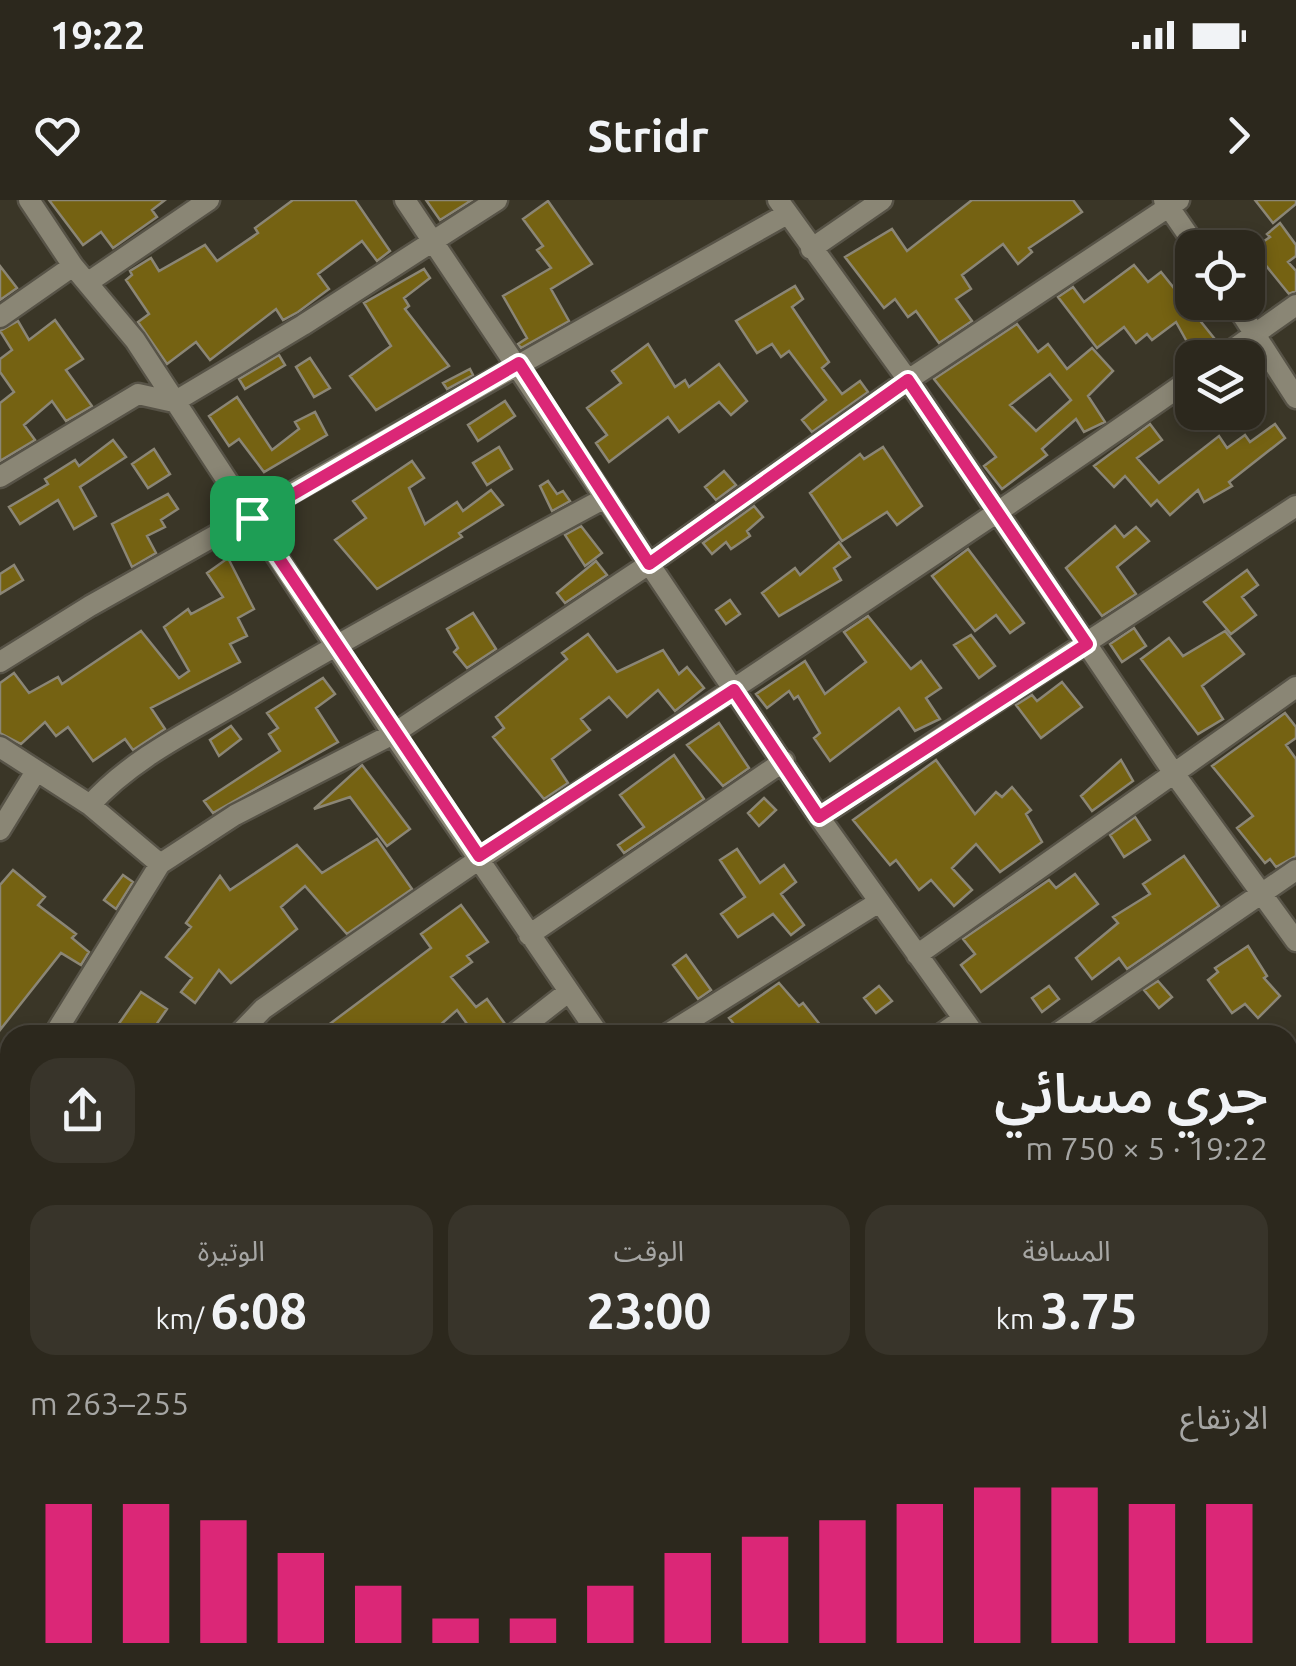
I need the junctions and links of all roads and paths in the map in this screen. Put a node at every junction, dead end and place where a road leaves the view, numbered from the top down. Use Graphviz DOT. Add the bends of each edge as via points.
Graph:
graph roads {
  1 [pos="29,200"];
  2 [pos="209,200"];
  3 [pos="405,200"];
  4 [pos="496,200"];
  5 [pos="882,200"];
  6 [pos="1171,202"];
  7 [pos="783,207"];
  8 [pos="1187,230"];
  9 [pos="432,238"];
  10 [pos="811,249"];
  11 [pos="73,266"];
  12 [pos="90,281"];
  13 [pos="1296,305"];
  14 [pos="0,317"];
  15 [pos="1246,320"];
  16 [pos="1255,334"];
  17 [pos="1246,340"];
  18 [pos="519,363"];
  19 [pos="908,380"];
  20 [pos="1175,390"];
  21 [pos="1296,398"];
  22 [pos="174,402"];
  23 [pos="0,477"];
  24 [pos="605,498"];
  25 [pos="1296,506"];
  26 [pos="1000,513"];
  27 [pos="252,518"];
  28 [pos="649,564"];
  29 [pos="338,644"];
  30 [pos="1087,644"];
  31 [pos="0,662"];
  32 [pos="1296,687"];
  33 [pos="734,690"];
  34 [pos="393,734"];
  35 [pos="0,747"];
  36 [pos="784,761"];
  37 [pos="1173,772"];
  38 [pos="35,773"];
  39 [pos="90,805"];
  40 [pos="819,817"];
  41 [pos="0,830"];
  42 [pos="479,856"];
  43 [pos="160,864"];
  44 [pos="1296,870"];
  45 [pos="1262,893"];
  46 [pos="879,902"];
  47 [pos="529,935"];
  48 [pos="1296,941"];
  49 [pos="918,955"];
  50 [pos="568,992"];
  51 [pos="60,1025"];
  52 [pos="248,1025"];
  53 [pos="526,1025"];
  54 [pos="592,1025"];
  55 [pos="682,1025"];
  56 [pos="968,1025"];
  57 [pos="1070,1025"];
  1 -- 11 [label="street"];
  2 -- 12 [label="street"];
  3 -- 9 [label="street"];
  4 -- 9 [label="street"];
  5 -- 10 [label="street"];
  6 -- 8 [label="street"];
  6 -- 19 [label="street"];
  7 -- 10 [label="street"];
  7 -- 18 [label="street"];
  9 -- 18 [label="street"];
  9 -- 22 [label="street"];
  10 -- 19 [label="street"];
  11 -- 12 [label="street"];
  11 -- 14 [label="street"];
  12 -- 22 [label="street"];
  13 -- 16 [label="street"];
  15 -- 16 [label="street"];
  16 -- 17 [label="street"];
  16 -- 21 [label="street"];
  18 -- 24 [label="street"];
  18 -- 27 [label="street"];
  19 -- 26 [label="street"];
  19 -- 28 [label="street"];
  20 -- 26 [label="street"];
  22 -- 23 [label="street" via="138,394"];
  22 -- 27 [label="street"];
  24 -- 28 [label="street"];
  24 -- 29 [label="street"];
  25 -- 30 [label="street"];
  26 -- 30 [label="street"];
  26 -- 33 [label="street"];
  27 -- 29 [label="street"];
  27 -- 31 [label="street"];
  28 -- 33 [label="street"];
  28 -- 34 [label="street"];
  29 -- 34 [label="street"];
  29 -- 39 [label="street" via="117,776"];
  30 -- 37 [label="street"];
  30 -- 40 [label="street"];
  32 -- 37 [label="street"];
  33 -- 36 [label="street"];
  33 -- 42 [label="street"];
  34 -- 42 [label="street"];
  34 -- 43 [label="street" via="235,815"];
  35 -- 38 [label="street"];
  36 -- 40 [label="street"];
  36 -- 47 [label="street"];
  37 -- 45 [label="street"];
  37 -- 49 [label="street"];
  38 -- 39 [label="street"];
  38 -- 41 [label="street"];
  39 -- 43 [label="street"];
  40 -- 46 [label="street"];
  42 -- 47 [label="street"];
  42 -- 52 [label="street"];
  43 -- 51 [label="street"];
  44 -- 45 [label="street"];
  45 -- 48 [label="street"];
  45 -- 57 [label="street"];
  46 -- 49 [label="street"];
  46 -- 55 [label="street"];
  47 -- 50 [label="street"];
  49 -- 56 [label="street"];
  50 -- 53 [label="street"];
  50 -- 54 [label="street"];
}
